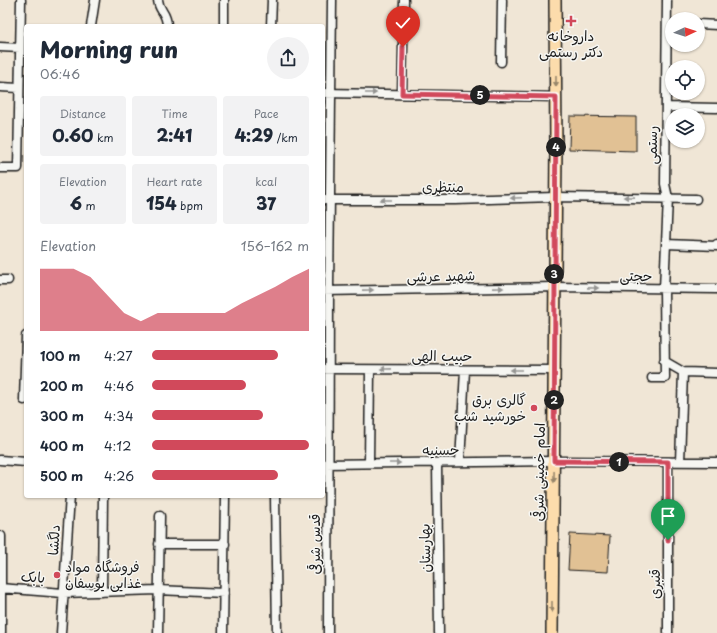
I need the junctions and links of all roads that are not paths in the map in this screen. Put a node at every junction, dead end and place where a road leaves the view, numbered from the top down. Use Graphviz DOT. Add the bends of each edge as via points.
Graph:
graph roads {
  1 [pos="21,0"];
  2 [pos="95,0"];
  3 [pos="158,0"];
  4 [pos="224,0"];
  5 [pos="272,0"];
  6 [pos="332,0"];
  7 [pos="404,0"];
  8 [pos="502,0"];
  9 [pos="555,0"];
  10 [pos="667,0"];
  11 [pos="668,12"];
  12 [pos="91,24"];
  13 [pos="167,24"];
  14 [pos="224,24"];
  15 [pos="271,24"];
  16 [pos="705,25"];
  17 [pos="717,26"];
  18 [pos="0,47"];
  19 [pos="20,48"];
  20 [pos="668,52"];
  21 [pos="23,60"];
  22 [pos="501,62"];
  23 [pos="0,87"];
  24 [pos="19,88"];
  25 [pos="325,93"];
  26 [pos="332,94"];
  27 [pos="402,94"];
  28 [pos="556,97"];
  29 [pos="666,107"];
  30 [pos="717,108"];
  31 [pos="0,168"];
  32 [pos="555,197"];
  33 [pos="668,198"];
  34 [pos="696,199"];
  35 [pos="327,200"];
  36 [pos="666,244"];
  37 [pos="717,244"];
  38 [pos="554,287"];
  39 [pos="664,289"];
  40 [pos="717,289"];
  41 [pos="326,290"];
  42 [pos="664,361"];
  43 [pos="326,369"];
  44 [pos="370,370"];
  45 [pos="465,370"];
  46 [pos="555,370"];
  47 [pos="682,372"];
  48 [pos="717,373"];
  49 [pos="652,378"];
  50 [pos="0,460"];
  51 [pos="554,461"];
  52 [pos="24,462"];
  53 [pos="460,462"];
  54 [pos="668,462"];
  55 [pos="680,462"];
  56 [pos="717,462"];
  57 [pos="369,463"];
  58 [pos="437,463"];
  59 [pos="326,464"];
  60 [pos="70,498"];
  61 [pos="103,498"];
  62 [pos="225,498"];
  63 [pos="275,498"];
  64 [pos="160,516"];
  65 [pos="1,536"];
  66 [pos="159,544"];
  67 [pos="225,544"];
  68 [pos="1,588"];
  69 [pos="158,590"];
  70 [pos="102,592"];
  71 [pos="63,593"];
  72 [pos="224,593"];
  73 [pos="1,633"];
  74 [pos="62,633"];
  75 [pos="158,633"];
  76 [pos="223,633"];
  77 [pos="277,633"];
  78 [pos="328,633"];
  79 [pos="439,633"];
  80 [pos="552,633"];
  81 [pos="668,633"];
  1 -- 19 [label="street"];
  2 -- 12 [label="street"];
  3 -- 13 [label="street" via="158,5 167,18"];
  4 -- 14 [label="street"];
  5 -- 15 [label="street"];
  6 -- 26 [label="street, قدس شرقی"];
  7 -- 27 [label="street"];
  8 -- 22 [label="street"];
  9 -- 28 [label="main road, امام خمینی شرقی, one-way"];
  10 -- 11 [label="street, رستمی"];
  16 -- 17 [label="street"];
  18 -- 19 [label="street"];
  19 -- 21 [label="street"];
  20 -- 29 [label="street, رستمی"];
  21 -- 24 [label="street"];
  23 -- 24 [label="street"];
  24 -- 31 [label="street" via="18,168"];
  25 -- 26 [label="street"];
  26 -- 27 [label="street, one-way"];
  26 -- 35 [label="street, قدس شرقی"];
  27 -- 28 [label="street"];
  28 -- 32 [label="main road, امام خمینی شرقی"];
  29 -- 30 [label="street"];
  29 -- 33 [label="street, رستمی" via="665,184"];
  33 -- 32 [label="street, منتظری, one-way"];
  32 -- 35 [label="street, منتظری, one-way"];
  32 -- 38 [label="main road, امام خمینی شرقی"];
  33 -- 34 [label="street, منتظری"];
  33 -- 36 [label="street, رستمی"];
  35 -- 41 [label="street, قدس شرقی"];
  36 -- 37 [label="street"];
  36 -- 39 [label="street, رستمی"];
  38 -- 39 [label="street, حجتی, one-way"];
  41 -- 38 [label="street, شهید عرشی, one-way"];
  38 -- 46 [label="main road, امام خمینی شرقی"];
  39 -- 40 [label="street, حجتی"];
  39 -- 42 [label="street, رستمی"];
  41 -- 43 [label="street, قدس شرقی"];
  42 -- 47 [label="street"];
  42 -- 49 [label="street, رستمی" via="665,378"];
  43 -- 44 [label="street, حبیب الهی"];
  43 -- 59 [label="street, قدس شرقی"];
  45 -- 44 [label="street, حبیب الهی, one-way"];
  44 -- 57 [label="street"];
  46 -- 45 [label="street, حبیب الهی, one-way"];
  45 -- 53 [label="street"];
  46 -- 51 [label="main road, امام خمینی شرقی"];
  47 -- 48 [label="street"];
  47 -- 55 [label="street"];
  50 -- 52 [label="street"];
  51 -- 53 [label="street, حسنیه"];
  51 -- 54 [label="street, حسنیه"];
  51 -- 80 [label="main road, امام خمینی شرقی, one-way"];
  53 -- 58 [label="street, حسنیه"];
  54 -- 55 [label="street, حسنیه"];
  54 -- 81 [label="street, قنبری"];
  55 -- 56 [label="street, حسنیه"];
  57 -- 58 [label="street, حسنیه, one-way"];
  57 -- 59 [label="street, حسنیه"];
  58 -- 79 [label="street, بهارستان"];
  59 -- 78 [label="street, قدس شرقی"];
  60 -- 71 [label="street, دلگشا"];
  61 -- 70 [label="street"];
  62 -- 67 [label="street"];
  63 -- 77 [label="street"];
  64 -- 66 [label="street"];
  65 -- 68 [label="street"];
  66 -- 67 [label="street"];
  66 -- 69 [label="street"];
  67 -- 72 [label="street"];
  68 -- 71 [label="street, بابک"];
  68 -- 73 [label="street"];
  69 -- 70 [label="street, بابک"];
  69 -- 72 [label="street, بابک"];
  69 -- 75 [label="street"];
  70 -- 71 [label="street, بابک"];
  71 -- 74 [label="street, دلگشا"];
  72 -- 76 [label="street"];
}
